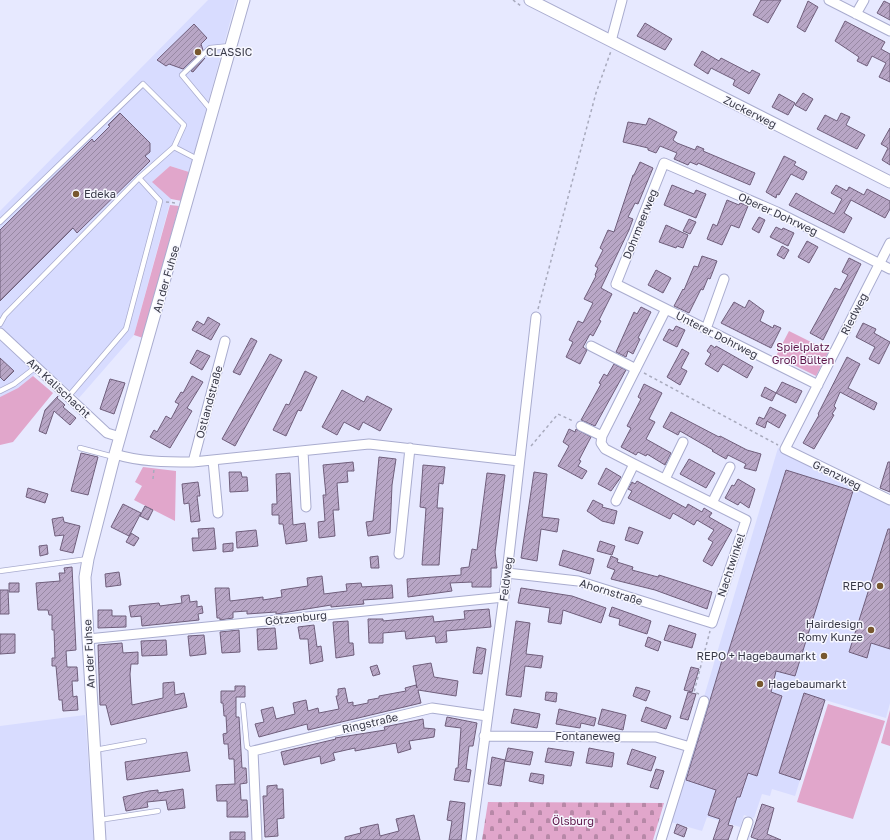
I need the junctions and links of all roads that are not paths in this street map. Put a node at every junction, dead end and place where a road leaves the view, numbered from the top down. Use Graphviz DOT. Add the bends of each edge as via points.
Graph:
graph roads {
  1 [pos="244,0"];
  2 [pos="530,0"];
  3 [pos="622,0"];
  4 [pos="829,0"];
  5 [pos="864,0"];
  6 [pos="856,14"];
  7 [pos="890,31"];
  8 [pos="611,41"];
  9 [pos="231,46"];
  10 [pos="212,112"];
  11 [pos="174,147"];
  12 [pos="199,160"];
  13 [pos="664,163"];
  14 [pos="139,178"];
  15 [pos="890,182"];
  16 [pos="0,222"];
  17 [pos="890,243"];
  18 [pos="880,264"];
  19 [pos="890,269"];
  20 [pos="724,279"];
  21 [pos="616,284"];
  22 [pos="666,309"];
  23 [pos="536,317"];
  24 [pos="0,324"];
  25 [pos="706,329"];
  26 [pos="0,333"];
  27 [pos="225,341"];
  28 [pos="591,346"];
  29 [pos="36,367"];
  30 [pos="636,369"];
  31 [pos="818,386"];
  32 [pos="0,391"];
  33 [pos="68,397"];
  34 [pos="581,426"];
  35 [pos="602,436"];
  36 [pos="120,437"];
  37 [pos="683,442"];
  38 [pos="80,448"];
  39 [pos="410,448"];
  40 [pos="785,449"];
  41 [pos="303,450"];
  42 [pos="115,456"];
  43 [pos="213,460"];
  44 [pos="519,461"];
  45 [pos="193,462"];
  46 [pos="634,464"];
  47 [pos="730,467"];
  48 [pos="665,479"];
  49 [pos="890,500"];
  50 [pos="616,501"];
  51 [pos="712,503"];
  52 [pos="306,507"];
  53 [pos="218,513"];
  54 [pos="399,554"];
  55 [pos="88,559"];
  56 [pos="0,571"];
  57 [pos="507,573"];
  58 [pos="504,597"];
  59 [pos="712,623"];
  60 [pos="88,638"];
  61 [pos="704,701"];
  62 [pos="243,705"];
  63 [pos="487,716"];
  64 [pos="484,736"];
  65 [pos="144,741"];
  66 [pos="690,747"];
  67 [pos="95,750"];
  68 [pos="253,751"];
  69 [pos="158,811"];
  70 [pos="99,820"];
  71 [pos="748,822"];
  72 [pos="100,840"];
  73 [pos="257,840"];
  74 [pos="471,840"];
  75 [pos="661,840"];
  76 [pos="742,840"];
  1 -- 9 [label="street, An der Fuhse"];
  2 -- 8 [label="street, Zuckerweg"];
  3 -- 8 [label="street"];
  4 -- 6 [label="street"];
  5 -- 6 [label="street"];
  6 -- 7 [label="street"];
  8 -- 15 [label="street, Zuckerweg"];
  9 -- 10 [label="street, An der Fuhse"];
  9 -- 10 [label="lane" via="210,48 182,75"];
  10 -- 12 [label="street, An der Fuhse"];
  11 -- 12 [label="lane"];
  11 -- 14 [label="lane"];
  11 -- 16 [label="lane" via="184,125 143,84"];
  12 -- 36 [label="street, An der Fuhse"];
  13 -- 18 [label="street, Oberer Dohrweg" via="777,212"];
  13 -- 21 [label="street, Dohrmeerweg"];
  14 -- 24 [label="lane" via="5,315"];
  14 -- 33 [label="lane" via="160,201 126,329"];
  17 -- 18 [label="street, Riedweg"];
  18 -- 19 [label="street, Oberer Dohrweg"];
  18 -- 31 [label="street, Riedweg"];
  20 -- 25 [label="street"];
  21 -- 22 [label="street, Unterer Dohrweg"];
  22 -- 25 [label="street, Unterer Dohrweg"];
  22 -- 30 [label="street"];
  23 -- 44 [label="street, Feldweg"];
  25 -- 31 [label="street, Unterer Dohrweg"];
  26 -- 29 [label="street, Am Kalischacht"];
  27 -- 45 [label="street, Ostlandstraße"];
  28 -- 30 [label="street"];
  29 -- 32 [label="lane"];
  29 -- 33 [label="street, Am Kalischacht"];
  30 -- 35 [label="street"];
  31 -- 40 [label="street, Riedweg"];
  33 -- 36 [label="street, Am Kalischacht" via="107,433"];
  34 -- 35 [label="street"];
  35 -- 46 [label="street, Nachtwinkel" via="601,443 605,448"];
  36 -- 42 [label="street, An der Fuhse"];
  37 -- 48 [label="street"];
  38 -- 42 [label="lane"];
  39 -- 41 [label="street" via="369,444"];
  39 -- 44 [label="street"];
  39 -- 54 [label="street"];
  40 -- 49 [label="street, Grenzweg"];
  41 -- 43 [label="street"];
  41 -- 52 [label="street"];
  42 -- 45 [label="street"];
  42 -- 55 [label="street, An der Fuhse"];
  43 -- 45 [label="street"];
  43 -- 53 [label="street"];
  44 -- 57 [label="street, Feldweg"];
  46 -- 48 [label="street, Nachtwinkel"];
  46 -- 50 [label="street"];
  47 -- 51 [label="street"];
  48 -- 51 [label="street, Nachtwinkel"];
  51 -- 59 [label="street, Nachtwinkel" via="746,520"];
  55 -- 56 [label="lane"];
  55 -- 60 [label="street, An der Fuhse" via="85,577"];
  57 -- 58 [label="street, Feldweg"];
  57 -- 59 [label="street, Ahornstraße" via="578,581"];
  58 -- 60 [label="street, Götzenburg"];
  58 -- 63 [label="street, Feldweg"];
  60 -- 67 [label="street, An der Fuhse"];
  61 -- 66 [label="street"];
  62 -- 68 [label="lane" via="247,748"];
  63 -- 64 [label="street, Feldweg"];
  63 -- 68 [label="street, Ringstraße" via="432,708"];
  64 -- 66 [label="street, Fontaneweg" via="656,737"];
  64 -- 74 [label="street, Feldweg"];
  65 -- 67 [label="lane"];
  66 -- 75 [label="street"];
  67 -- 70 [label="street, An der Fuhse"];
  68 -- 73 [label="street"];
  69 -- 70 [label="lane"];
  70 -- 72 [label="street, An der Fuhse"];
  71 -- 76 [label="street"];
}
